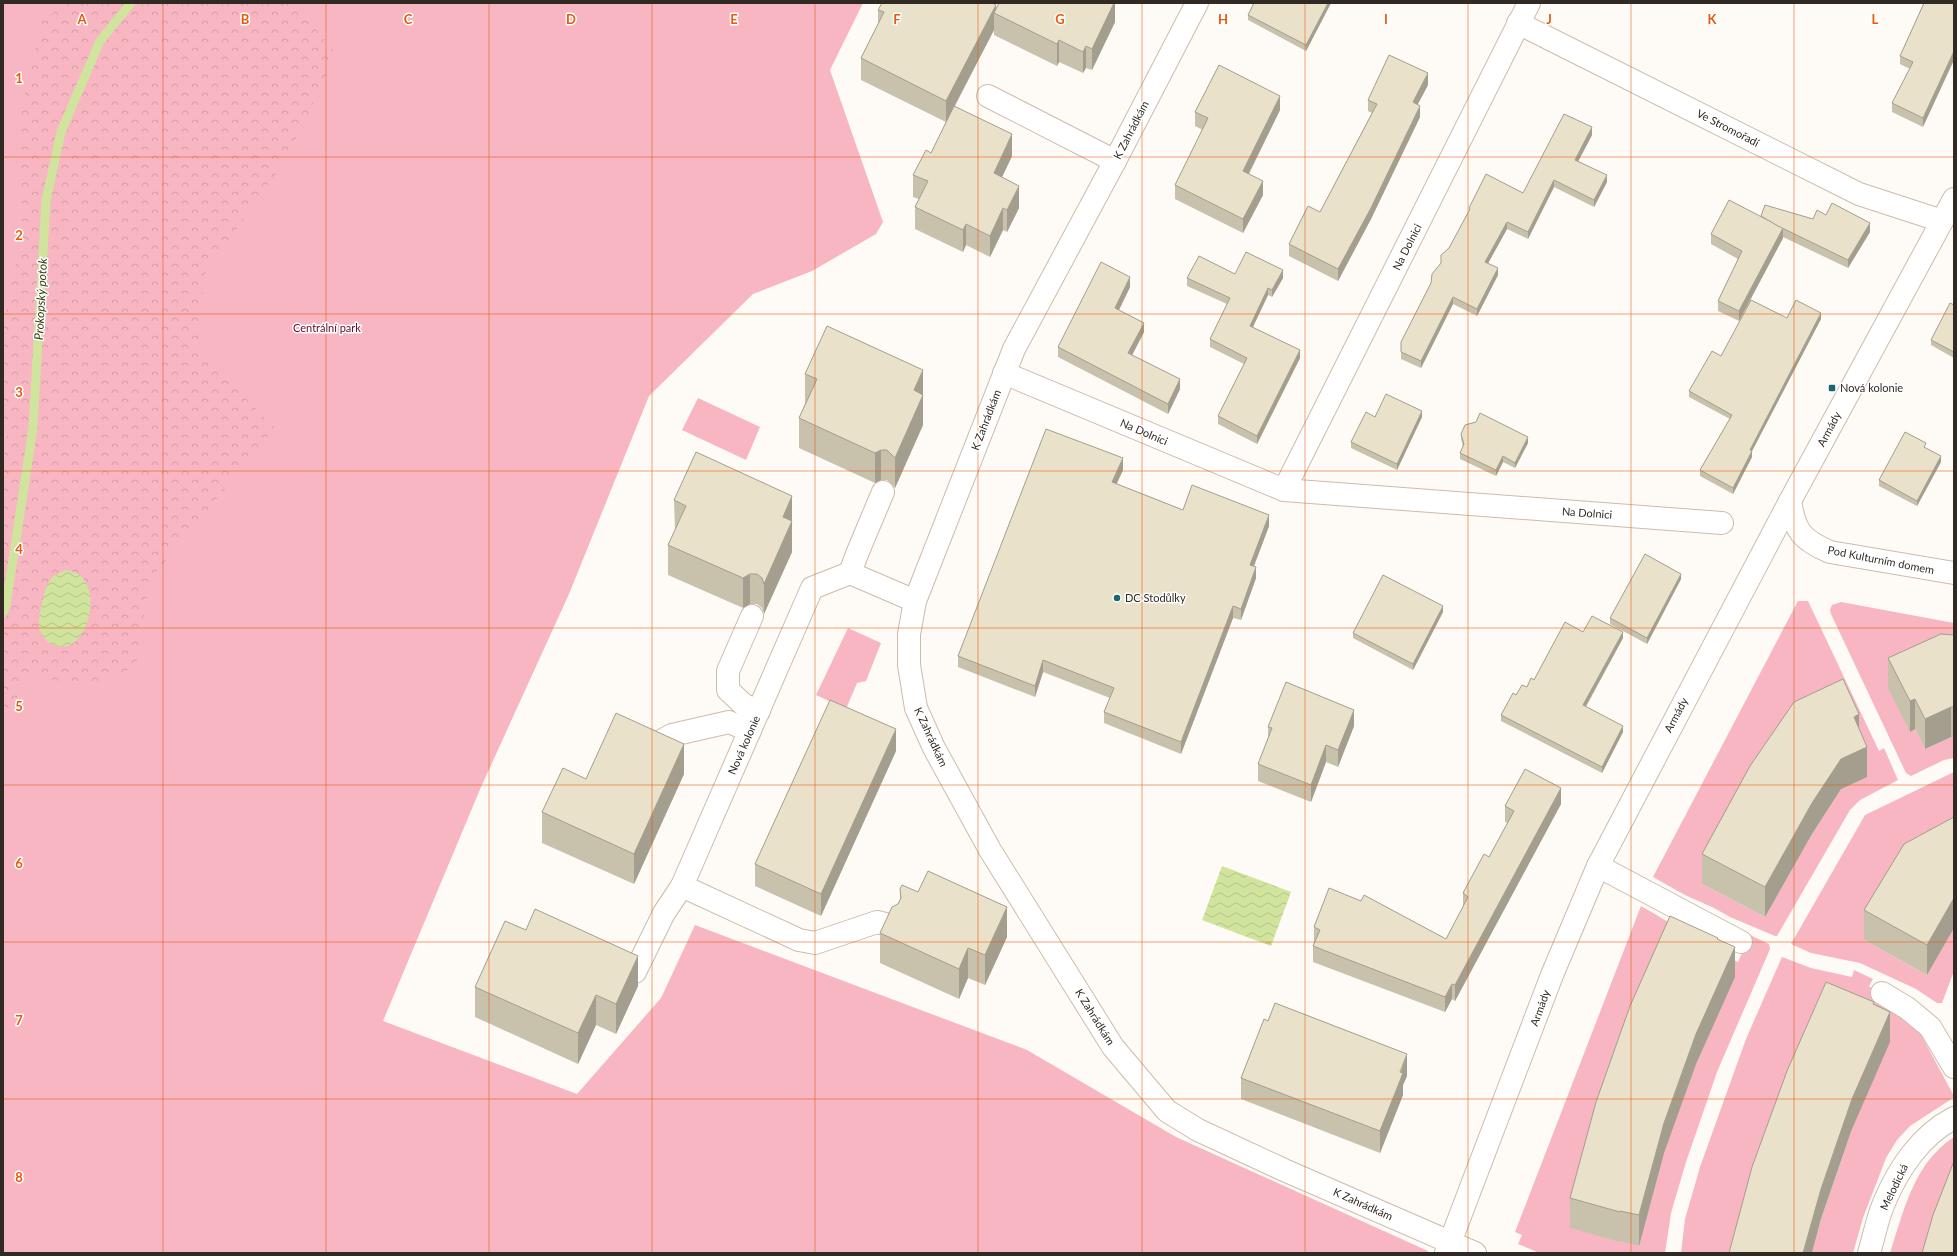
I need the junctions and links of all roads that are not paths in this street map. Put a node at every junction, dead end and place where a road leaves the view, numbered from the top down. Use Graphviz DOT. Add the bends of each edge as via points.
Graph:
graph roads {
  1 [pos="1197,3"];
  2 [pos="1529,3"];
  3 [pos="1518,23"];
  4 [pos="988,96"];
  5 [pos="1115,161"];
  6 [pos="1954,199"];
  7 [pos="1942,221"];
  8 [pos="1004,373"];
  9 [pos="1284,490"];
  10 [pos="883,492"];
  11 [pos="1790,501"];
  12 [pos="1722,523"];
  13 [pos="850,573"];
  14 [pos="1954,573"];
  15 [pos="915,601"];
  16 [pos="752,616"];
  17 [pos="759,711"];
  18 [pos="750,731"];
  19 [pos="659,742"];
  20 [pos="1598,866"];
  21 [pos="682,886"];
  22 [pos="889,925"];
  23 [pos="1741,942"];
  24 [pos="635,972"];
  25 [pos="1882,993"];
  26 [pos="1954,1067"];
  27 [pos="1954,1118"];
  28 [pos="1448,1247"];
  29 [pos="1475,1253"];
  30 [pos="1869,1253"];
  1 -- 5 [label="street, K Zahrádkám"];
  2 -- 3 [label="street, Na Dolnici"];
  3 -- 7 [label="street, Ve Stromořadí" via="1859,194"];
  3 -- 9 [label="street, Na Dolnici"];
  4 -- 5 [label="street"];
  5 -- 8 [label="street, K Zahrádkám"];
  6 -- 7 [label="street, Armády"];
  7 -- 11 [label="street, Armády"];
  8 -- 9 [label="street, Na Dolnici"];
  8 -- 15 [label="street, K Zahrádkám"];
  9 -- 12 [label="street, Na Dolnici"];
  10 -- 13 [label="street"];
  11 -- 14 [label="street, Pod Kulturním domem" via="1798,531 1812,544 1830,552"];
  11 -- 20 [label="street, Armády"];
  13 -- 15 [label="street"];
  13 -- 17 [label="street, Nová kolonie" via="812,588"];
  15 -- 28 [label="street, K Zahrádkám" via="909,634 909,665 919,715 934,748 990,850 1114,1047 1168,1111 1198,1130"];
  16 -- 17 [label="street" via="728,671 728,690 744,705"];
  17 -- 18 [label="street, Nová kolonie"];
  18 -- 19 [label="street" via="729,722 672,735"];
  18 -- 21 [label="street, Nová kolonie"];
  20 -- 23 [label="street"];
  20 -- 28 [label="street, Armády" via="1552,975"];
  21 -- 22 [label="street" via="799,940 815,943 877,922"];
  21 -- 24 [label="street, Nová kolonie" via="664,913"];
  25 -- 26 [label="street" via="1930,1027"];
  27 -- 30 [label="street, Melodická" via="1937,1127 1902,1165 1884,1204"];
  28 -- 29 [label="street, K Zahrádkám"];
}
